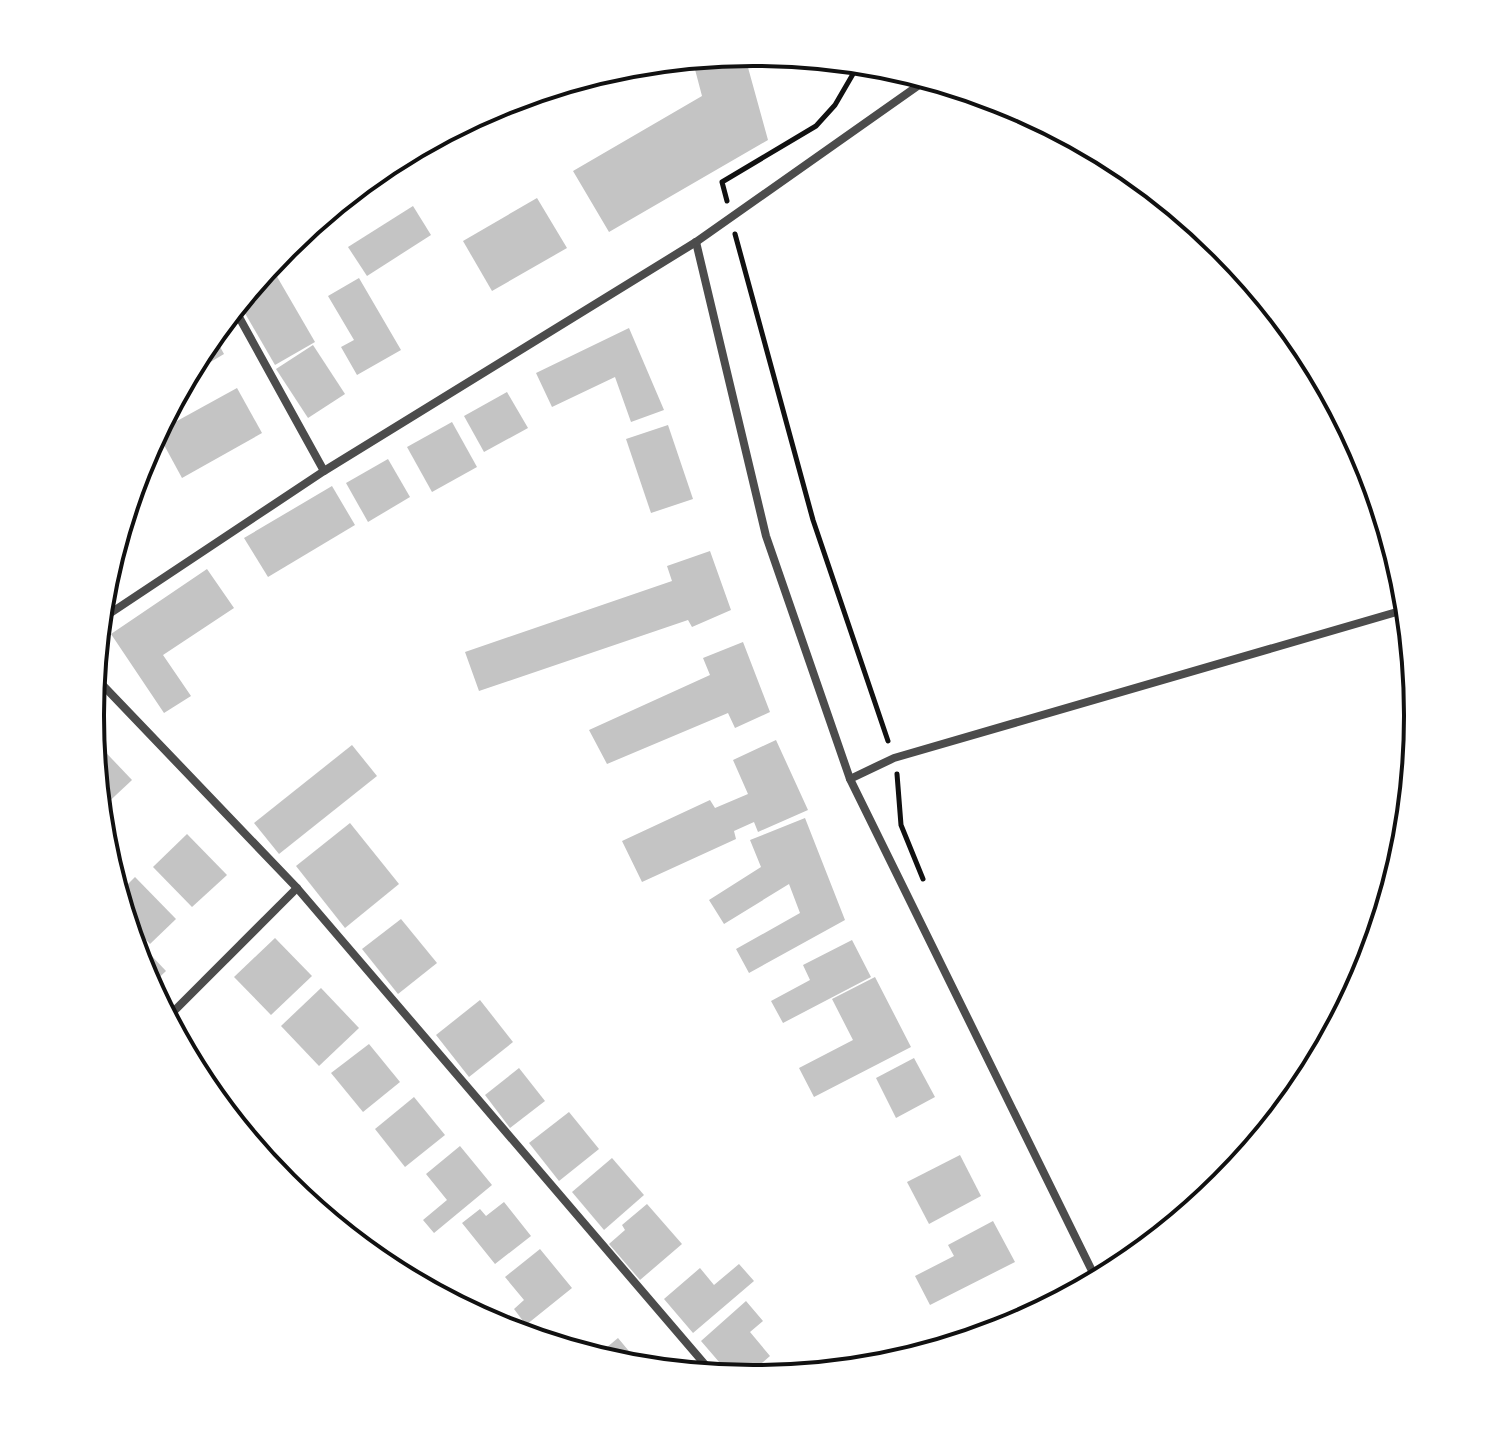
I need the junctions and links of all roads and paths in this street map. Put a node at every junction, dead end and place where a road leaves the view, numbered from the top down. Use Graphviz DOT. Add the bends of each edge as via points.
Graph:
graph roads {
  1 [pos="853,74"];
  2 [pos="917,87"];
  3 [pos="731,219"];
  4 [pos="696,242"];
  5 [pos="240,319"];
  6 [pos="324,471"];
  7 [pos="113,611"];
  8 [pos="1395,613"];
  9 [pos="105,688"];
  10 [pos="850,779"];
  11 [pos="297,888"];
  12 [pos="175,1010"];
  13 [pos="1092,1270"];
  14 [pos="704,1363"];
  1 -- 3 [label="path" via="816,126 722,182"];
  2 -- 3 [label="street"];
  3 -- 4 [label="street"];
  4 -- 6 [label="street"];
  4 -- 10 [label="street" via="766,536"];
  5 -- 6 [label="street"];
  6 -- 7 [label="street"];
  8 -- 10 [label="street" via="894,758"];
  9 -- 11 [label="street"];
  10 -- 13 [label="street"];
  11 -- 12 [label="street"];
  11 -- 14 [label="street"];
}
